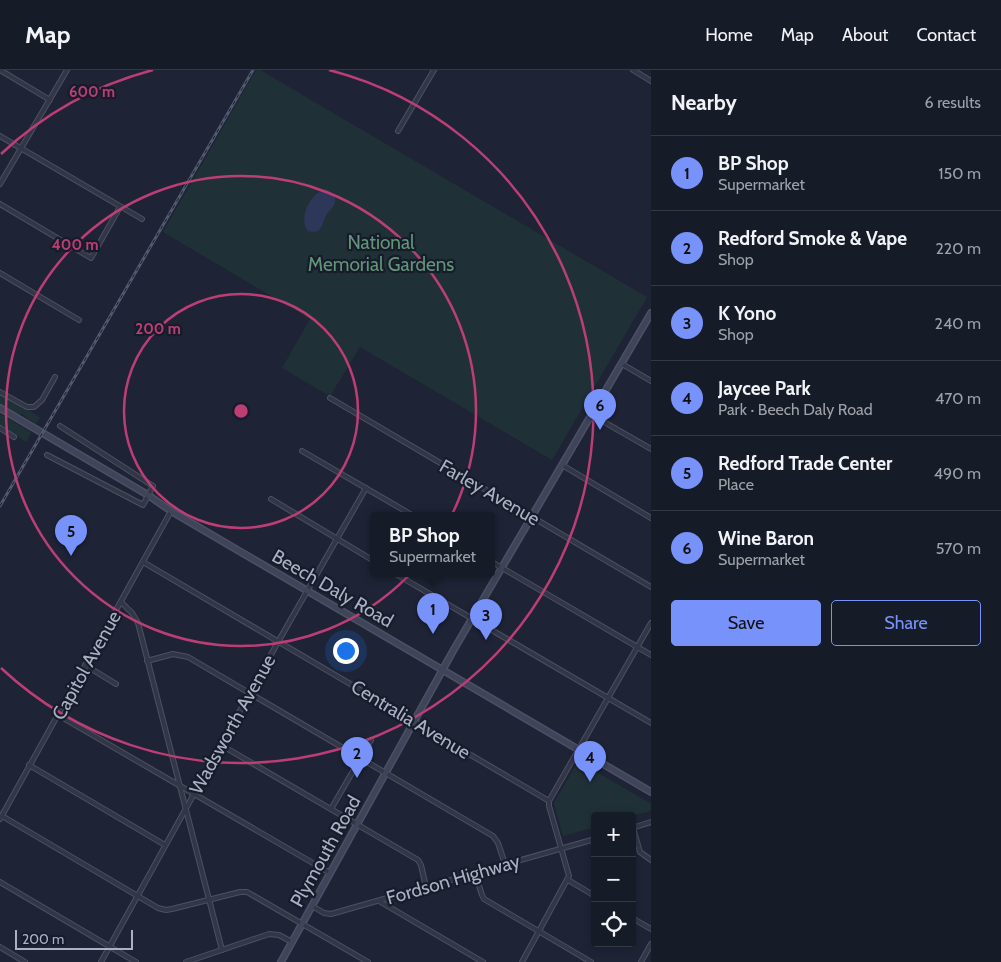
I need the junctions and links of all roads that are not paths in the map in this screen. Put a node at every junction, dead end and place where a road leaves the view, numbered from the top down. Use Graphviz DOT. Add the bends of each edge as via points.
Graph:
graph roads {
  1 [pos="0,70"];
  2 [pos="67,70"];
  3 [pos="434,70"];
  4 [pos="633,70"];
  5 [pos="651,80"];
  6 [pos="50,100"];
  7 [pos="398,131"];
  8 [pos="0,136"];
  9 [pos="22,148"];
  10 [pos="0,184"];
  11 [pos="0,204"];
  12 [pos="120,207"];
  13 [pos="142,219"];
  14 [pos="0,273"];
  15 [pos="651,313"];
  16 [pos="79,320"];
  17 [pos="622,364"];
  18 [pos="55,377"];
  19 [pos="651,381"];
  20 [pos="0,392"];
  21 [pos="330,398"];
  22 [pos="0,408"];
  23 [pos="592,415"];
  24 [pos="60,426"];
  25 [pos="0,428"];
  26 [pos="14,437"];
  27 [pos="651,449"];
  28 [pos="302,451"];
  29 [pos="47,455"];
  30 [pos="562,465"];
  31 [pos="366,488"];
  32 [pos="148,495"];
  33 [pos="271,500"];
  34 [pos="171,510"];
  35 [pos="407,512"];
  36 [pos="532,517"];
  37 [pos="651,518"];
  38 [pos="336,539"];
  39 [pos="370,559"];
  40 [pos="143,562"];
  41 [pos="495,564"];
  42 [pos="502,568"];
  43 [pos="401,577"];
  44 [pos="651,586"];
  45 [pos="307,590"];
  46 [pos="121,602"];
  47 [pos="472,618"];
  48 [pos="651,623"];
  49 [pos="278,642"];
  50 [pos="637,647"];
  51 [pos="651,655"];
  52 [pos="147,661"];
  53 [pos="85,665"];
  54 [pos="443,669"];
  55 [pos="116,684"];
  56 [pos="250,693"];
  57 [pos="608,698"];
  58 [pos="58,715"];
  59 [pos="414,721"];
  60 [pos="651,723"];
  61 [pos="371,740"];
  62 [pos="221,745"];
  63 [pos="578,749"];
  64 [pos="359,758"];
  65 [pos="30,765"];
  66 [pos="386,773"];
  67 [pos="180,785"];
  68 [pos="651,792"];
  69 [pos="194,794"];
  70 [pos="550,801"];
  71 [pos="186,808"];
  72 [pos="331,809"];
  73 [pos="1,818"];
  74 [pos="651,822"];
  75 [pos="357,824"];
  76 [pos="636,827"];
  77 [pos="591,840"];
  78 [pos="636,840"];
  79 [pos="165,846"];
  80 [pos="561,848"];
  81 [pos="651,860"];
  82 [pos="505,864"];
  83 [pos="330,873"];
  84 [pos="475,873"];
  85 [pos="568,880"];
  86 [pos="0,882"];
  87 [pos="426,886"];
  88 [pos="591,894"];
  89 [pos="137,896"];
  90 [pos="209,900"];
  91 [pos="378,900"];
  92 [pos="312,906"];
  93 [pos="636,920"];
  94 [pos="302,924"];
  95 [pos="651,928"];
  96 [pos="539,932"];
  97 [pos="292,942"];
  98 [pos="651,944"];
  99 [pos="0,947"];
  100 [pos="109,947"];
  101 [pos="222,950"];
  102 [pos="25,962"];
  103 [pos="101,962"];
  104 [pos="136,962"];
  105 [pos="186,962"];
  106 [pos="281,962"];
  107 [pos="368,962"];
  108 [pos="482,962"];
  109 [pos="522,962"];
  110 [pos="591,962"];
  111 [pos="641,962"];
  1 -- 6 [label="street"];
  2 -- 6 [label="street"];
  3 -- 7 [label="street"];
  4 -- 5 [label="street"];
  6 -- 9 [label="street"];
  8 -- 9 [label="street"];
  9 -- 10 [label="street"];
  9 -- 12 [label="street"];
  11 -- 12 [label="street" via="91,258"];
  12 -- 13 [label="street"];
  14 -- 16 [label="street"];
  15 -- 17 [label="main road, Plymouth Road"];
  17 -- 19 [label="street"];
  17 -- 23 [label="main road, Plymouth Road"];
  18 -- 20 [label="street" via="42,400 31,407"];
  21 -- 36 [label="street, Farley Avenue"];
  22 -- 32 [label="main road, Beech Daly Road"];
  23 -- 27 [label="street"];
  23 -- 30 [label="main road, Plymouth Road"];
  24 -- 32 [label="street" via="153,486"];
  25 -- 26 [label="street"];
  28 -- 31 [label="street"];
  29 -- 32 [label="street" via="143,505"];
  30 -- 36 [label="main road, Plymouth Road"];
  30 -- 37 [label="street"];
  31 -- 35 [label="street"];
  31 -- 38 [label="street, Wadsworth Avenue"];
  32 -- 34 [label="main road, Beech Daly Road"];
  33 -- 38 [label="street"];
  34 -- 40 [label="street, Capitol Avenue"];
  34 -- 45 [label="main road, Beech Daly Road"];
  36 -- 42 [label="main road, Plymouth Road"];
  36 -- 44 [label="street, Farley Avenue"];
  38 -- 39 [label="street"];
  38 -- 45 [label="street, Wadsworth Avenue"];
  40 -- 46 [label="street, Capitol Avenue"];
  40 -- 49 [label="street, Centralia Avenue"];
  41 -- 42 [label="street"];
  42 -- 47 [label="main road, Plymouth Road"];
  42 -- 50 [label="street"];
  43 -- 47 [label="street"];
  45 -- 49 [label="street, Wadsworth Avenue"];
  45 -- 54 [label="main road, Beech Daly Road"];
  46 -- 52 [label="street" via="136,619"];
  46 -- 53 [label="street, Capitol Avenue"];
  47 -- 54 [label="main road, Plymouth Road"];
  47 -- 57 [label="street"];
  48 -- 50 [label="street"];
  49 -- 56 [label="street, Wadsworth Avenue"];
  49 -- 59 [label="street, Centralia Avenue"];
  50 -- 51 [label="street"];
  50 -- 57 [label="street"];
  52 -- 56 [label="street" via="173,654 184,655"];
  52 -- 67 [label="street"];
  53 -- 55 [label="street"];
  53 -- 58 [label="street, Capitol Avenue"];
  54 -- 59 [label="main road, Plymouth Road"];
  54 -- 63 [label="main road, Beech Daly Road"];
  56 -- 62 [label="street, Wadsworth Avenue"];
  56 -- 64 [label="street"];
  57 -- 60 [label="street"];
  57 -- 63 [label="street"];
  58 -- 65 [label="street, Capitol Avenue"];
  58 -- 67 [label="street"];
  59 -- 66 [label="main road, Plymouth Road"];
  59 -- 70 [label="street, Centralia Avenue"];
  61 -- 64 [label="street"];
  62 -- 69 [label="street, Wadsworth Avenue"];
  62 -- 72 [label="street"];
  63 -- 68 [label="main road, Beech Daly Road"];
  63 -- 70 [label="street"];
  64 -- 66 [label="street"];
  64 -- 72 [label="street"];
  65 -- 73 [label="street, Capitol Avenue"];
  65 -- 79 [label="street"];
  66 -- 75 [label="main road, Plymouth Road"];
  66 -- 82 [label="street" via="493,836"];
  67 -- 69 [label="street"];
  67 -- 71 [label="street"];
  69 -- 71 [label="street, Wadsworth Avenue"];
  69 -- 83 [label="street"];
  70 -- 80 [label="street"];
  71 -- 79 [label="street, Wadsworth Avenue"];
  71 -- 90 [label="street"];
  72 -- 75 [label="street"];
  73 -- 89 [label="street"];
  74 -- 76 [label="street"];
  75 -- 83 [label="main road, Plymouth Road"];
  75 -- 87 [label="street" via="418,860"];
  77 -- 80 [label="street, Fordson Highway"];
  78 -- 81 [label="street" via="640,852"];
  79 -- 89 [label="street, Wadsworth Avenue"];
  80 -- 82 [label="street, Fordson Highway"];
  80 -- 85 [label="street"];
  82 -- 84 [label="street, Fordson Highway"];
  83 -- 92 [label="main road, Plymouth Road"];
  84 -- 87 [label="street, Fordson Highway"];
  84 -- 96 [label="street" via="484,899"];
  85 -- 88 [label="street"];
  85 -- 96 [label="street"];
  86 -- 100 [label="street"];
  87 -- 91 [label="street, Fordson Highway"];
  89 -- 90 [label="street" via="166,910"];
  89 -- 100 [label="street, Wadsworth Avenue"];
  90 -- 94 [label="street" via="247,892"];
  90 -- 101 [label="street"];
  91 -- 92 [label="street, Fordson Highway" via="329,914"];
  91 -- 108 [label="street"];
  92 -- 94 [label="main road, Plymouth Road"];
  93 -- 95 [label="street"];
  94 -- 97 [label="main road, Plymouth Road"];
  94 -- 107 [label="street"];
  96 -- 109 [label="street"];
  96 -- 110 [label="street"];
  97 -- 101 [label="street" via="270,934"];
  97 -- 106 [label="main road, Plymouth Road"];
  98 -- 111 [label="street"];
  99 -- 102 [label="street"];
  100 -- 103 [label="street, Wadsworth Avenue"];
  100 -- 104 [label="street"];
  101 -- 105 [label="street"];
}
